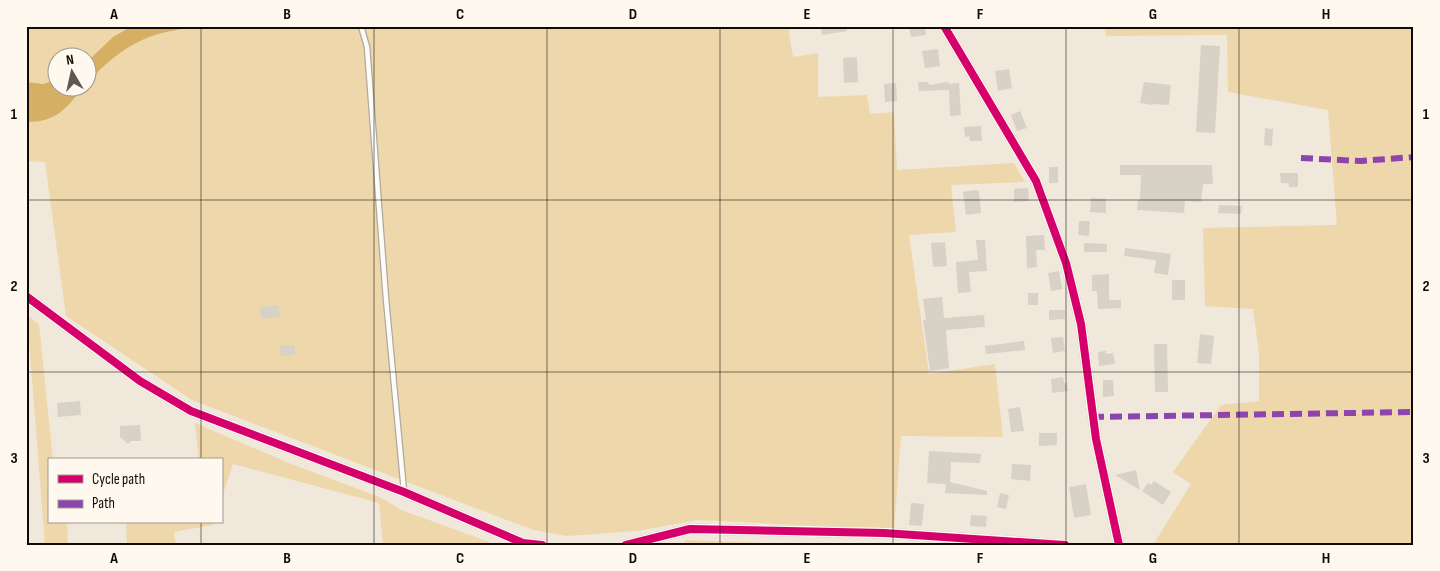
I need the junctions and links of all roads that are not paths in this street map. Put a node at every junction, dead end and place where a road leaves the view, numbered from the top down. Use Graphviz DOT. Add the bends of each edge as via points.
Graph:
graph roads {
  1 [pos="361,26"];
  2 [pos="944,26"];
  3 [pos="26,296"];
  4 [pos="404,492"];
  5 [pos="542,545"];
  6 [pos="626,545"];
  7 [pos="1065,545"];
  8 [pos="1119,545"];
  1 -- 4 [label="lane" via="367,47"];
  2 -- 8 [label="street" via="1036,181 1066,263 1081,324 1096,439"];
  3 -- 4 [label="street" via="140,381 190,411"];
  4 -- 5 [label="street" via="522,543"];
  6 -- 7 [label="street" via="690,529 884,533"];
}
